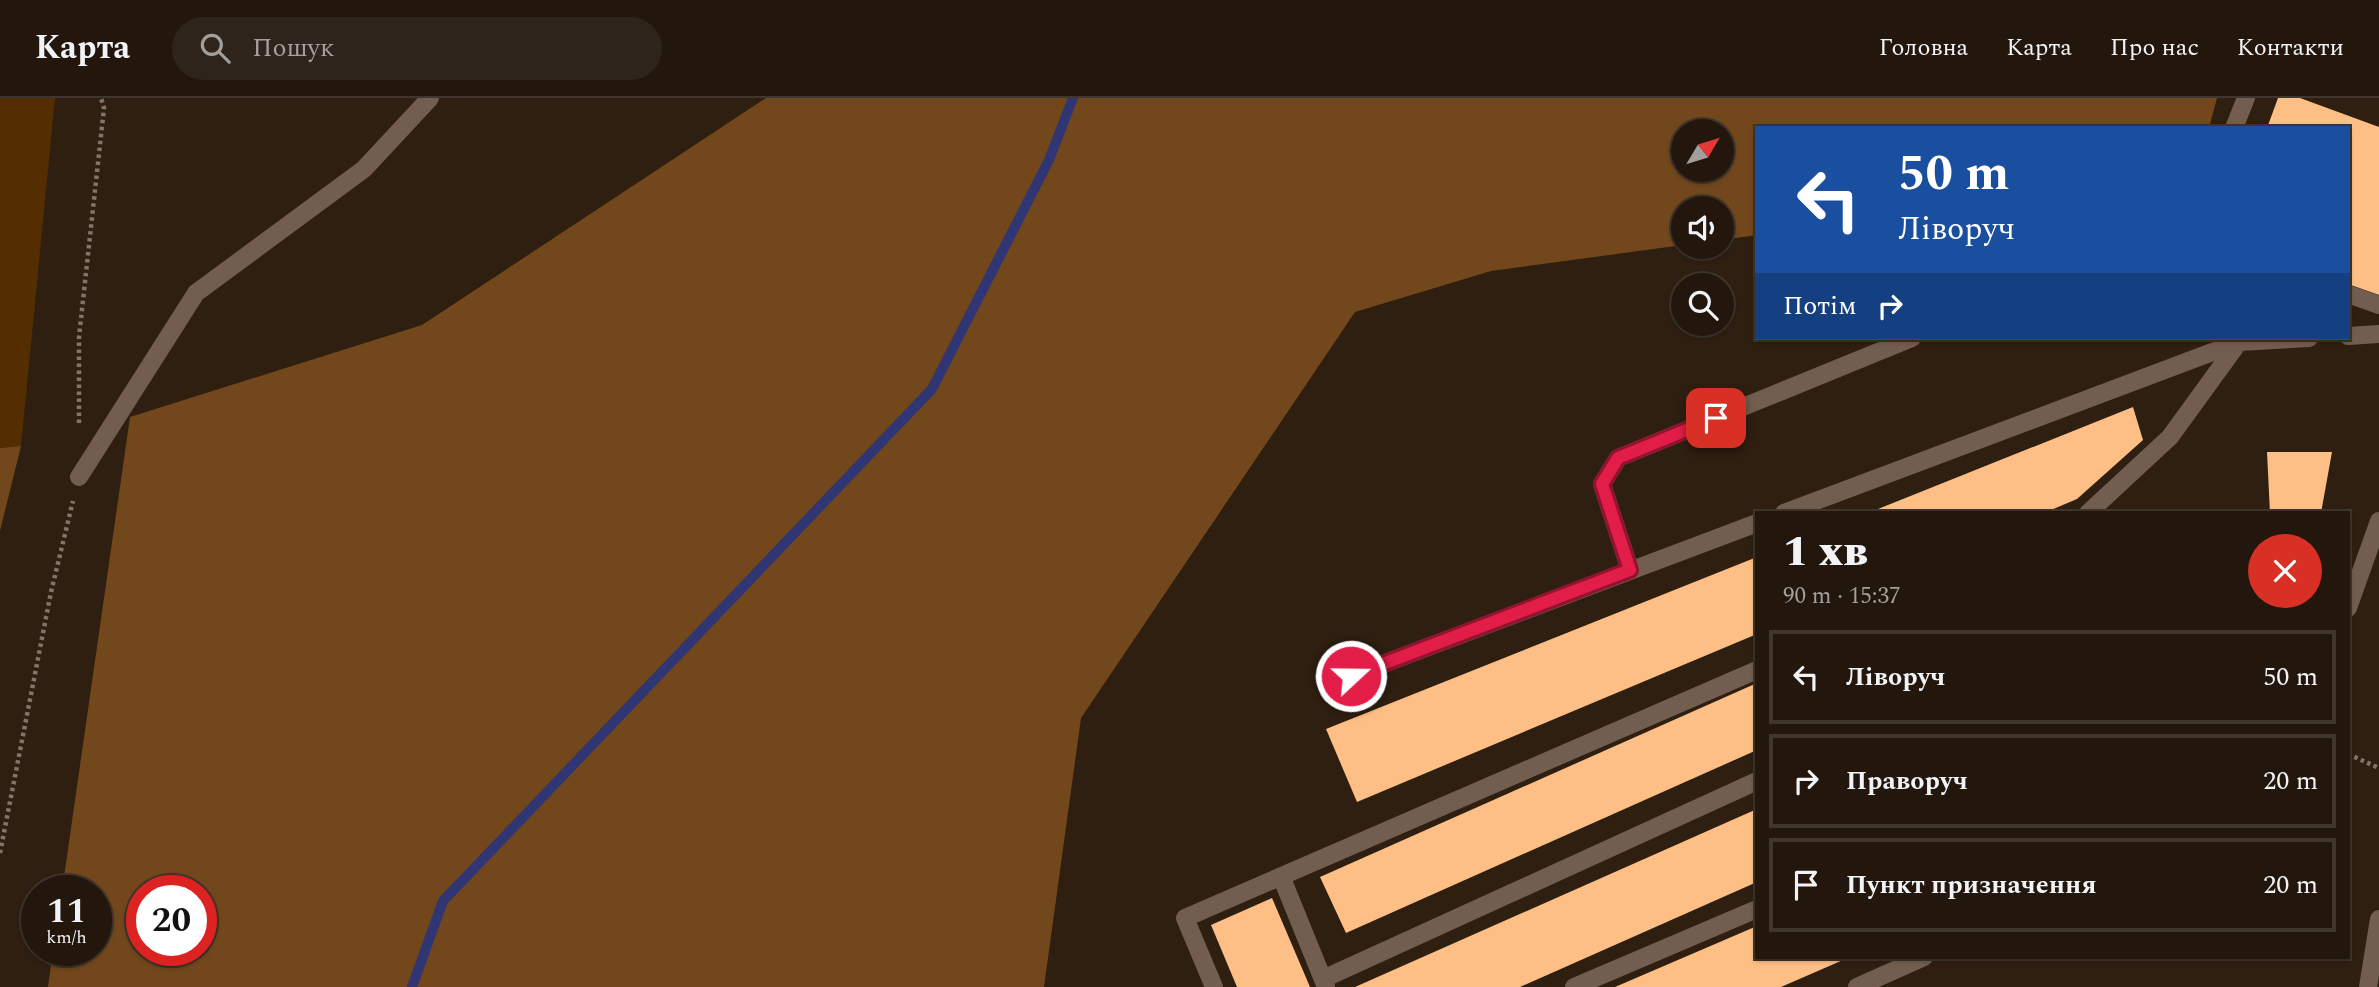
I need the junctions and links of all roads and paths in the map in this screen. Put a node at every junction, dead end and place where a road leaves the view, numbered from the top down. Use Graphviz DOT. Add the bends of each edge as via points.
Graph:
graph roads {
  1 [pos="101,98"];
  2 [pos="430,98"];
  3 [pos="2246,98"];
  4 [pos="104,108"];
  5 [pos="2235,126"];
  6 [pos="2350,295"];
  7 [pos="2379,305"];
  8 [pos="2379,334"];
  9 [pos="2350,335"];
  10 [pos="1907,340"];
  11 [pos="2274,340"];
  12 [pos="2239,342"];
  13 [pos="79,477"];
  14 [pos="1789,511"];
  15 [pos="2090,511"];
  16 [pos="2379,521"];
  17 [pos="1755,524"];
  18 [pos="1630,570"];
  19 [pos="2350,602"];
  20 [pos="1755,671"];
  21 [pos="1351,676"];
  22 [pos="2350,755"];
  23 [pos="2379,768"];
  24 [pos="1755,782"];
  25 [pos="1281,876"];
  26 [pos="1755,910"];
  27 [pos="2379,919"];
  28 [pos="1920,959"];
  29 [pos="1324,983"];
  30 [pos="1214,987"];
  31 [pos="1574,987"];
  32 [pos="1857,987"];
  33 [pos="2368,987"];
  1 -- 4 [label="path"];
  2 -- 13 [label="street" via="365,169 196,293"];
  3 -- 5 [label="street"];
  6 -- 7 [label="street"];
  8 -- 9 [label="street"];
  10 -- 18 [label="street" via="1618,458 1602,484"];
  11 -- 12 [label="street"];
  12 -- 14 [label="street"];
  12 -- 15 [label="street" via="2170,436"];
  16 -- 19 [label="street"];
  17 -- 18 [label="street"];
  18 -- 21 [label="street"];
  20 -- 25 [label="street"];
  22 -- 23 [label="path"];
  24 -- 29 [label="street"];
  25 -- 29 [label="street"];
  25 -- 30 [label="street" via="1185,918"];
  26 -- 31 [label="street"];
  27 -- 33 [label="street"];
  28 -- 32 [label="street"];
}
